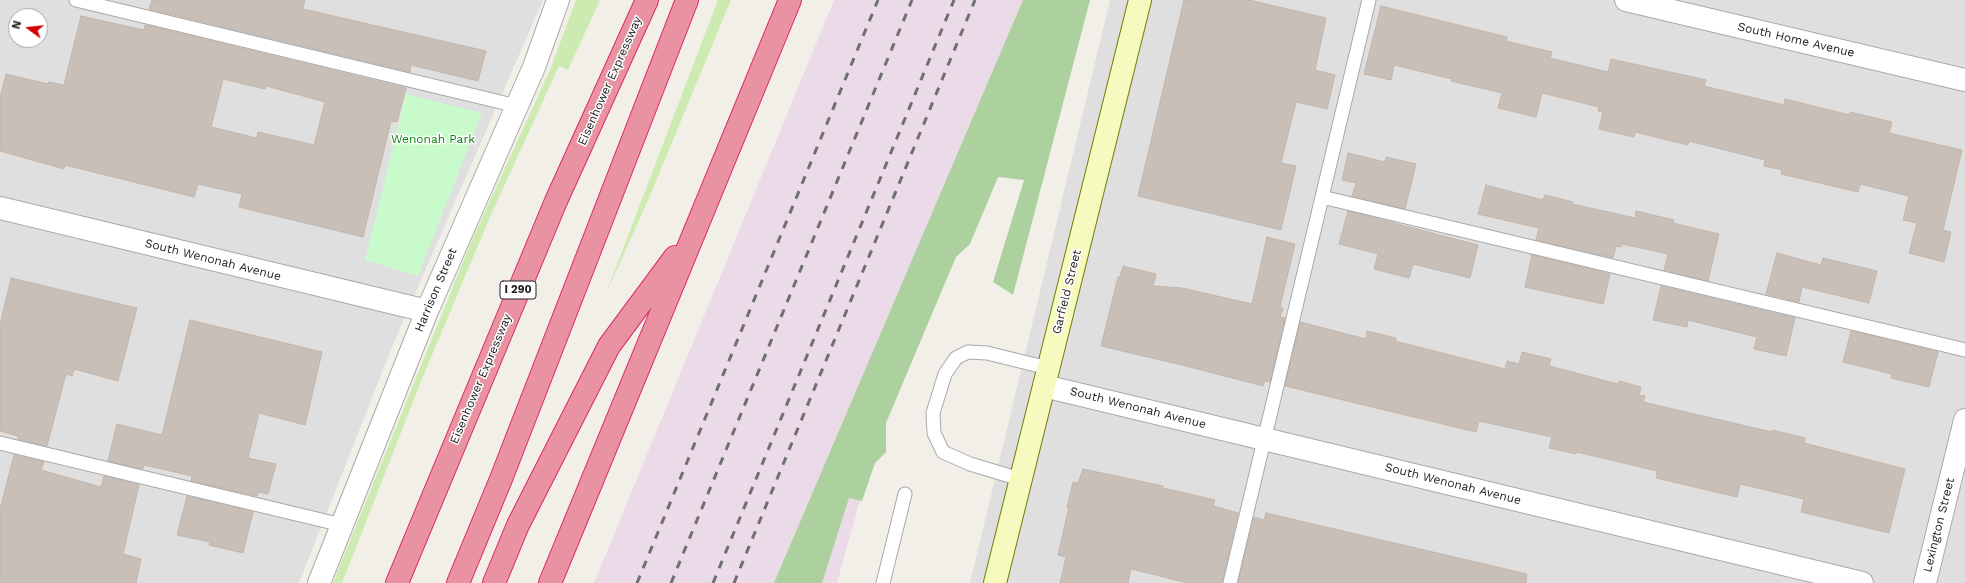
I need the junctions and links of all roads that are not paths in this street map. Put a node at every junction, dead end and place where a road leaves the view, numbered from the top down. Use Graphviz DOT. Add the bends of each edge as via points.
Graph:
graph roads {
  1 [pos="76,0"];
  2 [pos="558,0"];
  3 [pos="647,0"];
  4 [pos="687,0"];
  5 [pos="790,0"];
  6 [pos="1140,0"];
  7 [pos="1369,0"];
  8 [pos="1626,0"];
  9 [pos="1965,80"];
  10 [pos="517,106"];
  11 [pos="1322,197"];
  12 [pos="0,208"];
  13 [pos="696,230"];
  14 [pos="427,311"];
  15 [pos="1965,350"];
  16 [pos="1046,377"];
  17 [pos="1965,420"];
  18 [pos="1264,439"];
  19 [pos="0,443"];
  20 [pos="1020,479"];
  21 [pos="905,494"];
  22 [pos="342,525"];
  23 [pos="319,583"];
  24 [pos="397,583"];
  25 [pos="458,583"];
  26 [pos="494,583"];
  27 [pos="550,583"];
  28 [pos="882,583"];
  29 [pos="995,583"];
  30 [pos="1230,583"];
  31 [pos="1862,583"];
  32 [pos="1925,583"];
  1 -- 10 [label="lane"];
  2 -- 10 [label="street, Harrison Street"];
  3 -- 24 [label="highway, Eisenhower Expressway / I 290" via="556,201"];
  4 -- 25 [label="highway" via="501,479"];
  5 -- 13 [label="highway"];
  6 -- 16 [label="street, Garfield Street"];
  7 -- 11 [label="lane"];
  8 -- 9 [label="street, South Home Avenue"];
  10 -- 14 [label="street, Harrison Street"];
  11 -- 15 [label="lane"];
  11 -- 18 [label="lane"];
  12 -- 14 [label="street, South Wenonah Avenue"];
  13 -- 26 [label="highway" via="609,346 518,525"];
  13 -- 27 [label="highway"];
  14 -- 22 [label="street, Harrison Street"];
  16 -- 18 [label="street, South Wenonah Avenue"];
  16 -- 20 [label="street, Garfield Street"];
  16 -- 20 [label="lane" via="987,352 968,352 956,358 945,374 933,413 934,433 943,452 970,464"];
  17 -- 32 [label="street, Lexington Street"];
  18 -- 30 [label="lane"];
  18 -- 31 [label="street, South Wenonah Avenue"];
  19 -- 22 [label="lane"];
  20 -- 29 [label="street, Garfield Street"];
  21 -- 28 [label="lane"];
  22 -- 23 [label="street, Harrison Street"];
}
